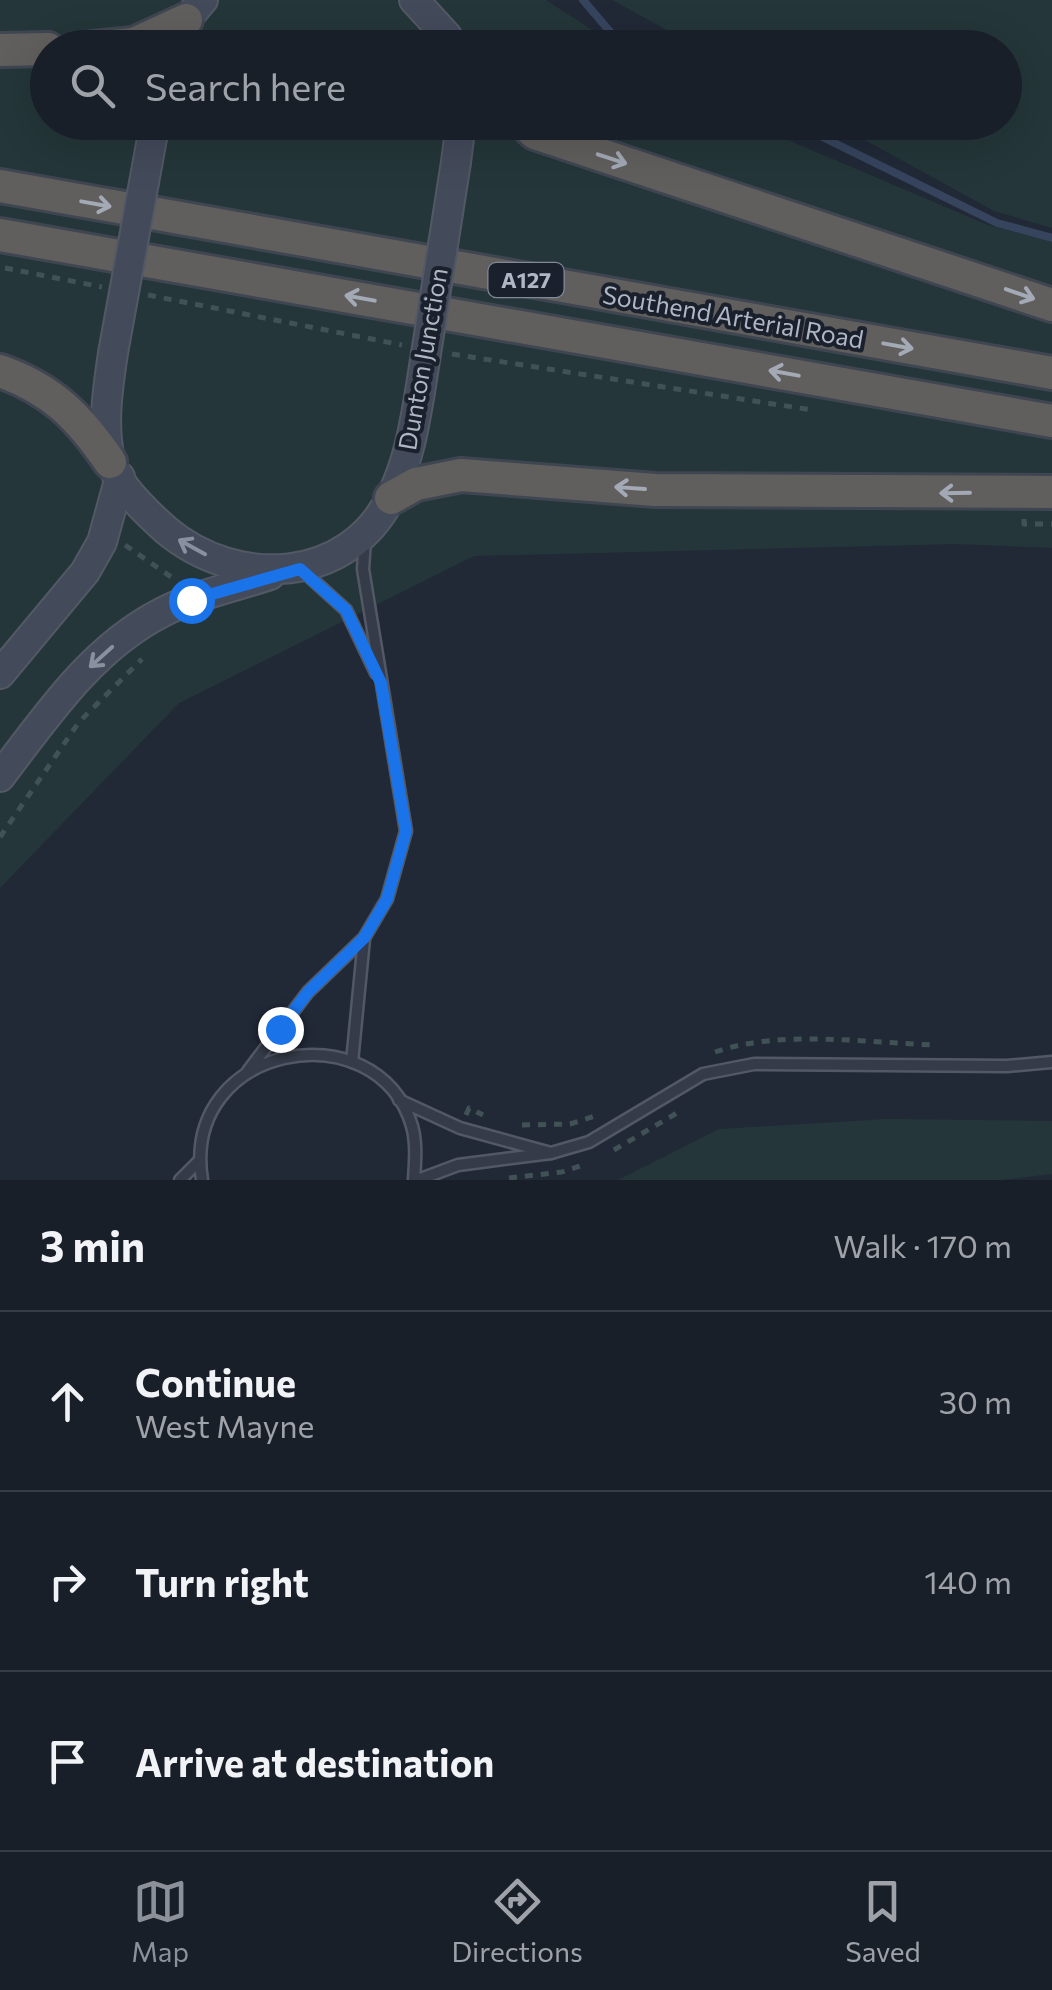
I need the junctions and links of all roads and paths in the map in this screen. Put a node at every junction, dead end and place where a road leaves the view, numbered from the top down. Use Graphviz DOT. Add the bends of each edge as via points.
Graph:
graph roads {
  1 [pos="414,0"];
  2 [pos="442,30"];
  3 [pos="30,49"];
  4 [pos="0,50"];
  5 [pos="152,140"];
  6 [pos="459,140"];
  7 [pos="556,140"];
  8 [pos="0,186"];
  9 [pos="0,235"];
  10 [pos="0,266"];
  11 [pos="116,289"];
  12 [pos="135,293"];
  13 [pos="1052,305"];
  14 [pos="405,345"];
  15 [pos="443,353"];
  16 [pos="0,372"];
  17 [pos="1052,374"];
  18 [pos="814,411"];
  19 [pos="1052,421"];
  20 [pos="115,470"];
  21 [pos="1052,492"];
  22 [pos="391,498"];
  23 [pos="365,534"];
  24 [pos="130,548"];
  25 [pos="291,571"];
  26 [pos="179,582"];
  27 [pos="148,654"];
  28 [pos="0,674"];
  29 [pos="381,683"];
  30 [pos="0,778"];
  31 [pos="0,837"];
  32 [pos="364,938"];
  33 [pos="352,1062"];
  34 [pos="1052,1062"];
  35 [pos="248,1071"];
  36 [pos="398,1100"];
  37 [pos="697,1100"];
  38 [pos="551,1153"];
  39 [pos="608,1153"];
  40 [pos="595,1160"];
  41 [pos="199,1161"];
  42 [pos="494,1176"];
  43 [pos="180,1180"];
  44 [pos="202,1180"];
  45 [pos="416,1180"];
  1 -- 2 [label="main road"];
  3 -- 4 [label="highway"];
  5 -- 20 [label="main road, bridge" via="106,407"];
  6 -- 22 [label="main road, Dunton Junction, bridge" via="409,452"];
  7 -- 13 [label="highway, one-way"];
  8 -- 17 [label="highway, Southend Arterial Road / A127, one-way"];
  19 -- 9 [label="highway, Southend Arterial Road / A127, one-way"];
  10 -- 11 [label="path"];
  12 -- 14 [label="path"];
  15 -- 18 [label="path"];
  16 -- 20 [label="highway" via="56,397"];
  25 -- 20 [label="main road, one-way" via="227,565 183,544 148,514"];
  20 -- 28 [label="main road" via="102,542"];
  21 -- 22 [label="highway, one-way" via="655,490 462,475 416,484"];
  22 -- 23 [label="main road, Dunton Junction"];
  23 -- 25 [label="main road, Dunton Junction"];
  23 -- 29 [label="lane" via="363,568"];
  24 -- 26 [label="path"];
  25 -- 29 [label="lane" via="346,610"];
  25 -- 30 [label="main road, Dunton Junction, one-way" via="191,600 125,634 82,674"];
  27 -- 31 [label="path" via="78,722"];
  29 -- 32 [label="lane" via="406,831 387,899"];
  32 -- 33 [label="lane"];
  32 -- 35 [label="lane" via="308,992"];
  33 -- 35 [label="lane" via="317,1054 281,1056"];
  33 -- 36 [label="lane"];
  34 -- 38 [label="lane" via="754,1064 704,1074 589,1142"];
  35 -- 41 [label="lane" via="222,1095 205,1126"];
  36 -- 38 [label="lane" via="460,1128"];
  36 -- 45 [label="lane" via="411,1124"];
  37 -- 39 [label="path"];
  38 -- 45 [label="lane" via="458,1165"];
  40 -- 42 [label="path" via="523,1179"];
  41 -- 43 [label="lane"];
  41 -- 44 [label="lane"];
}
